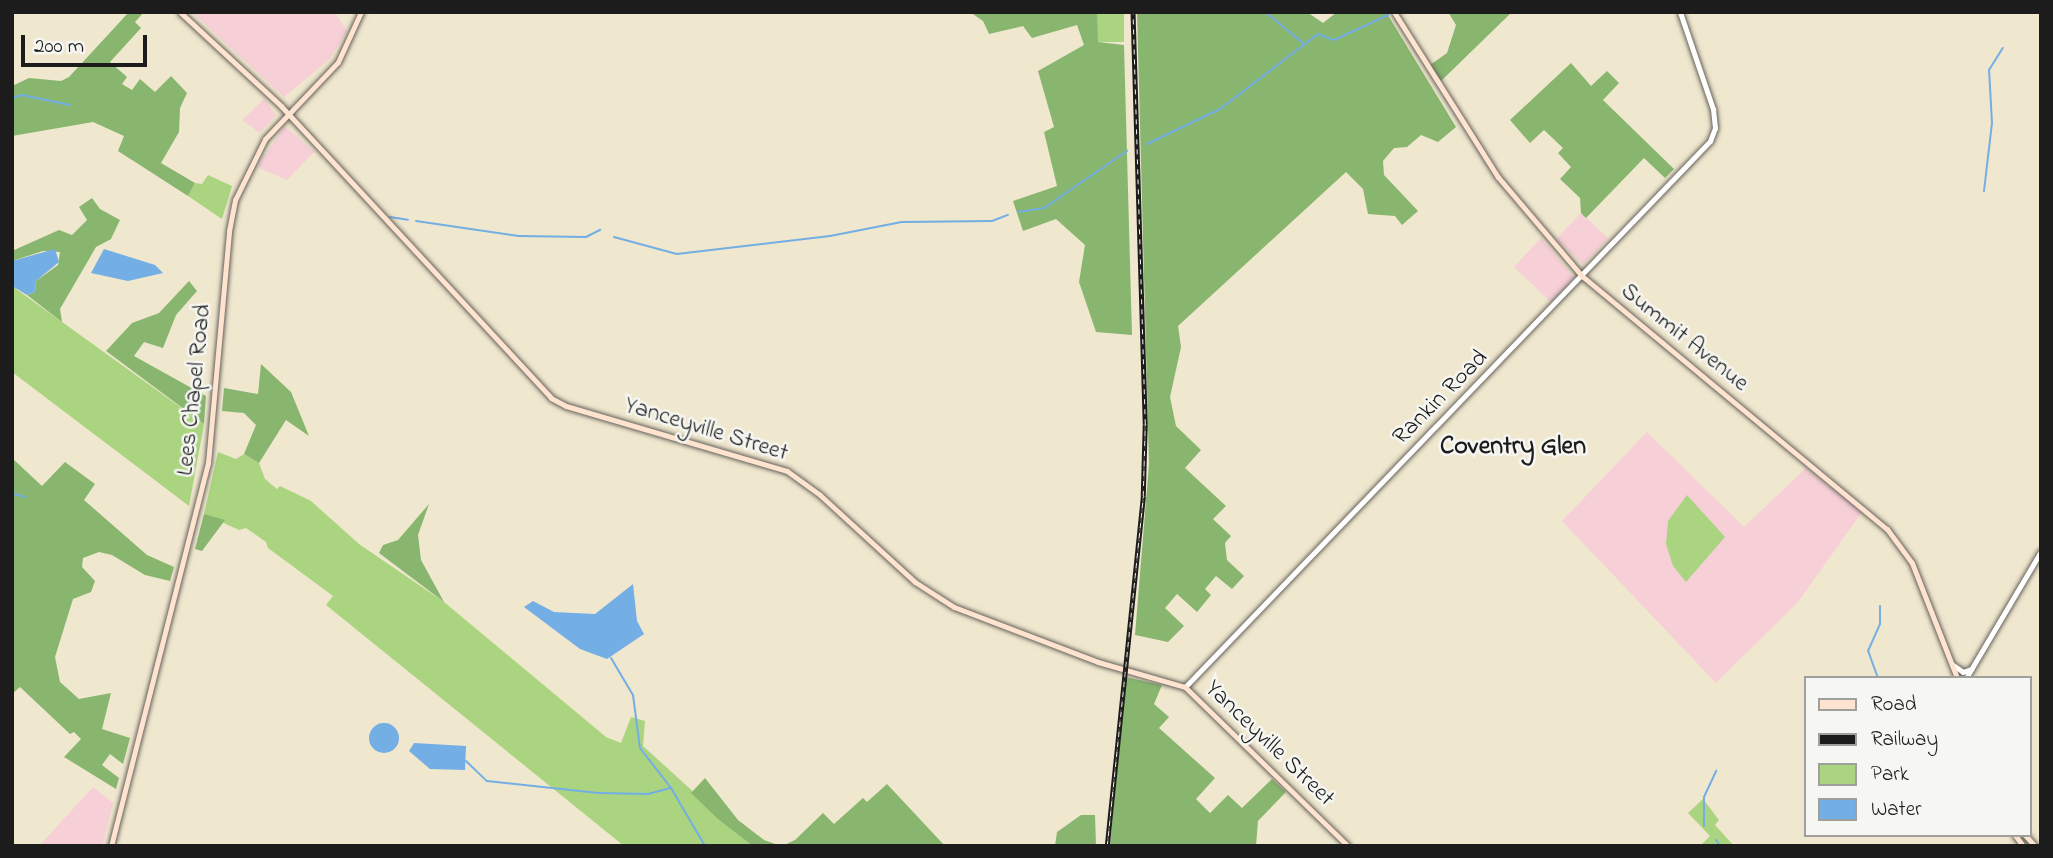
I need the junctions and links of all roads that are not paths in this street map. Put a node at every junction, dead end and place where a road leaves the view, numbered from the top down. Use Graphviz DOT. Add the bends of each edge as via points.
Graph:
graph roads {
  1 [pos="180,12"];
  2 [pos="361,12"];
  3 [pos="1394,12"];
  4 [pos="1680,12"];
  5 [pos="287,113"];
  6 [pos="1582,276"];
  7 [pos="2041,551"];
  8 [pos="1953,665"];
  9 [pos="1974,667"];
  10 [pos="1956,676"];
  11 [pos="1967,676"];
  12 [pos="1185,687"];
  13 [pos="111,846"];
  14 [pos="1348,846"];
  1 -- 5 [label="main road, Yanceyville Street"];
  2 -- 5 [label="main road, Lees Chapel Road" via="338,62"];
  3 -- 6 [label="main road, Summit Avenue" via="1497,177"];
  4 -- 6 [label="street, Rankin Road" via="1713,109 1715,128 1710,141"];
  5 -- 12 [label="main road, Yanceyville Street" via="551,398 787,471 915,582 954,607 1098,662"];
  5 -- 13 [label="main road, Lees Chapel Road" via="254,156 233,211 211,450"];
  6 -- 8 [label="main road, Summit Avenue" via="1887,529 1912,563"];
  6 -- 12 [label="street, Rankin Road"];
  7 -- 9 [label="street"];
  8 -- 9 [label="street" via="1963,672"];
  8 -- 10 [label="main road, Summit Avenue"];
  9 -- 11 [label="street"];
  12 -- 14 [label="main road, Yanceyville Street"];
}
